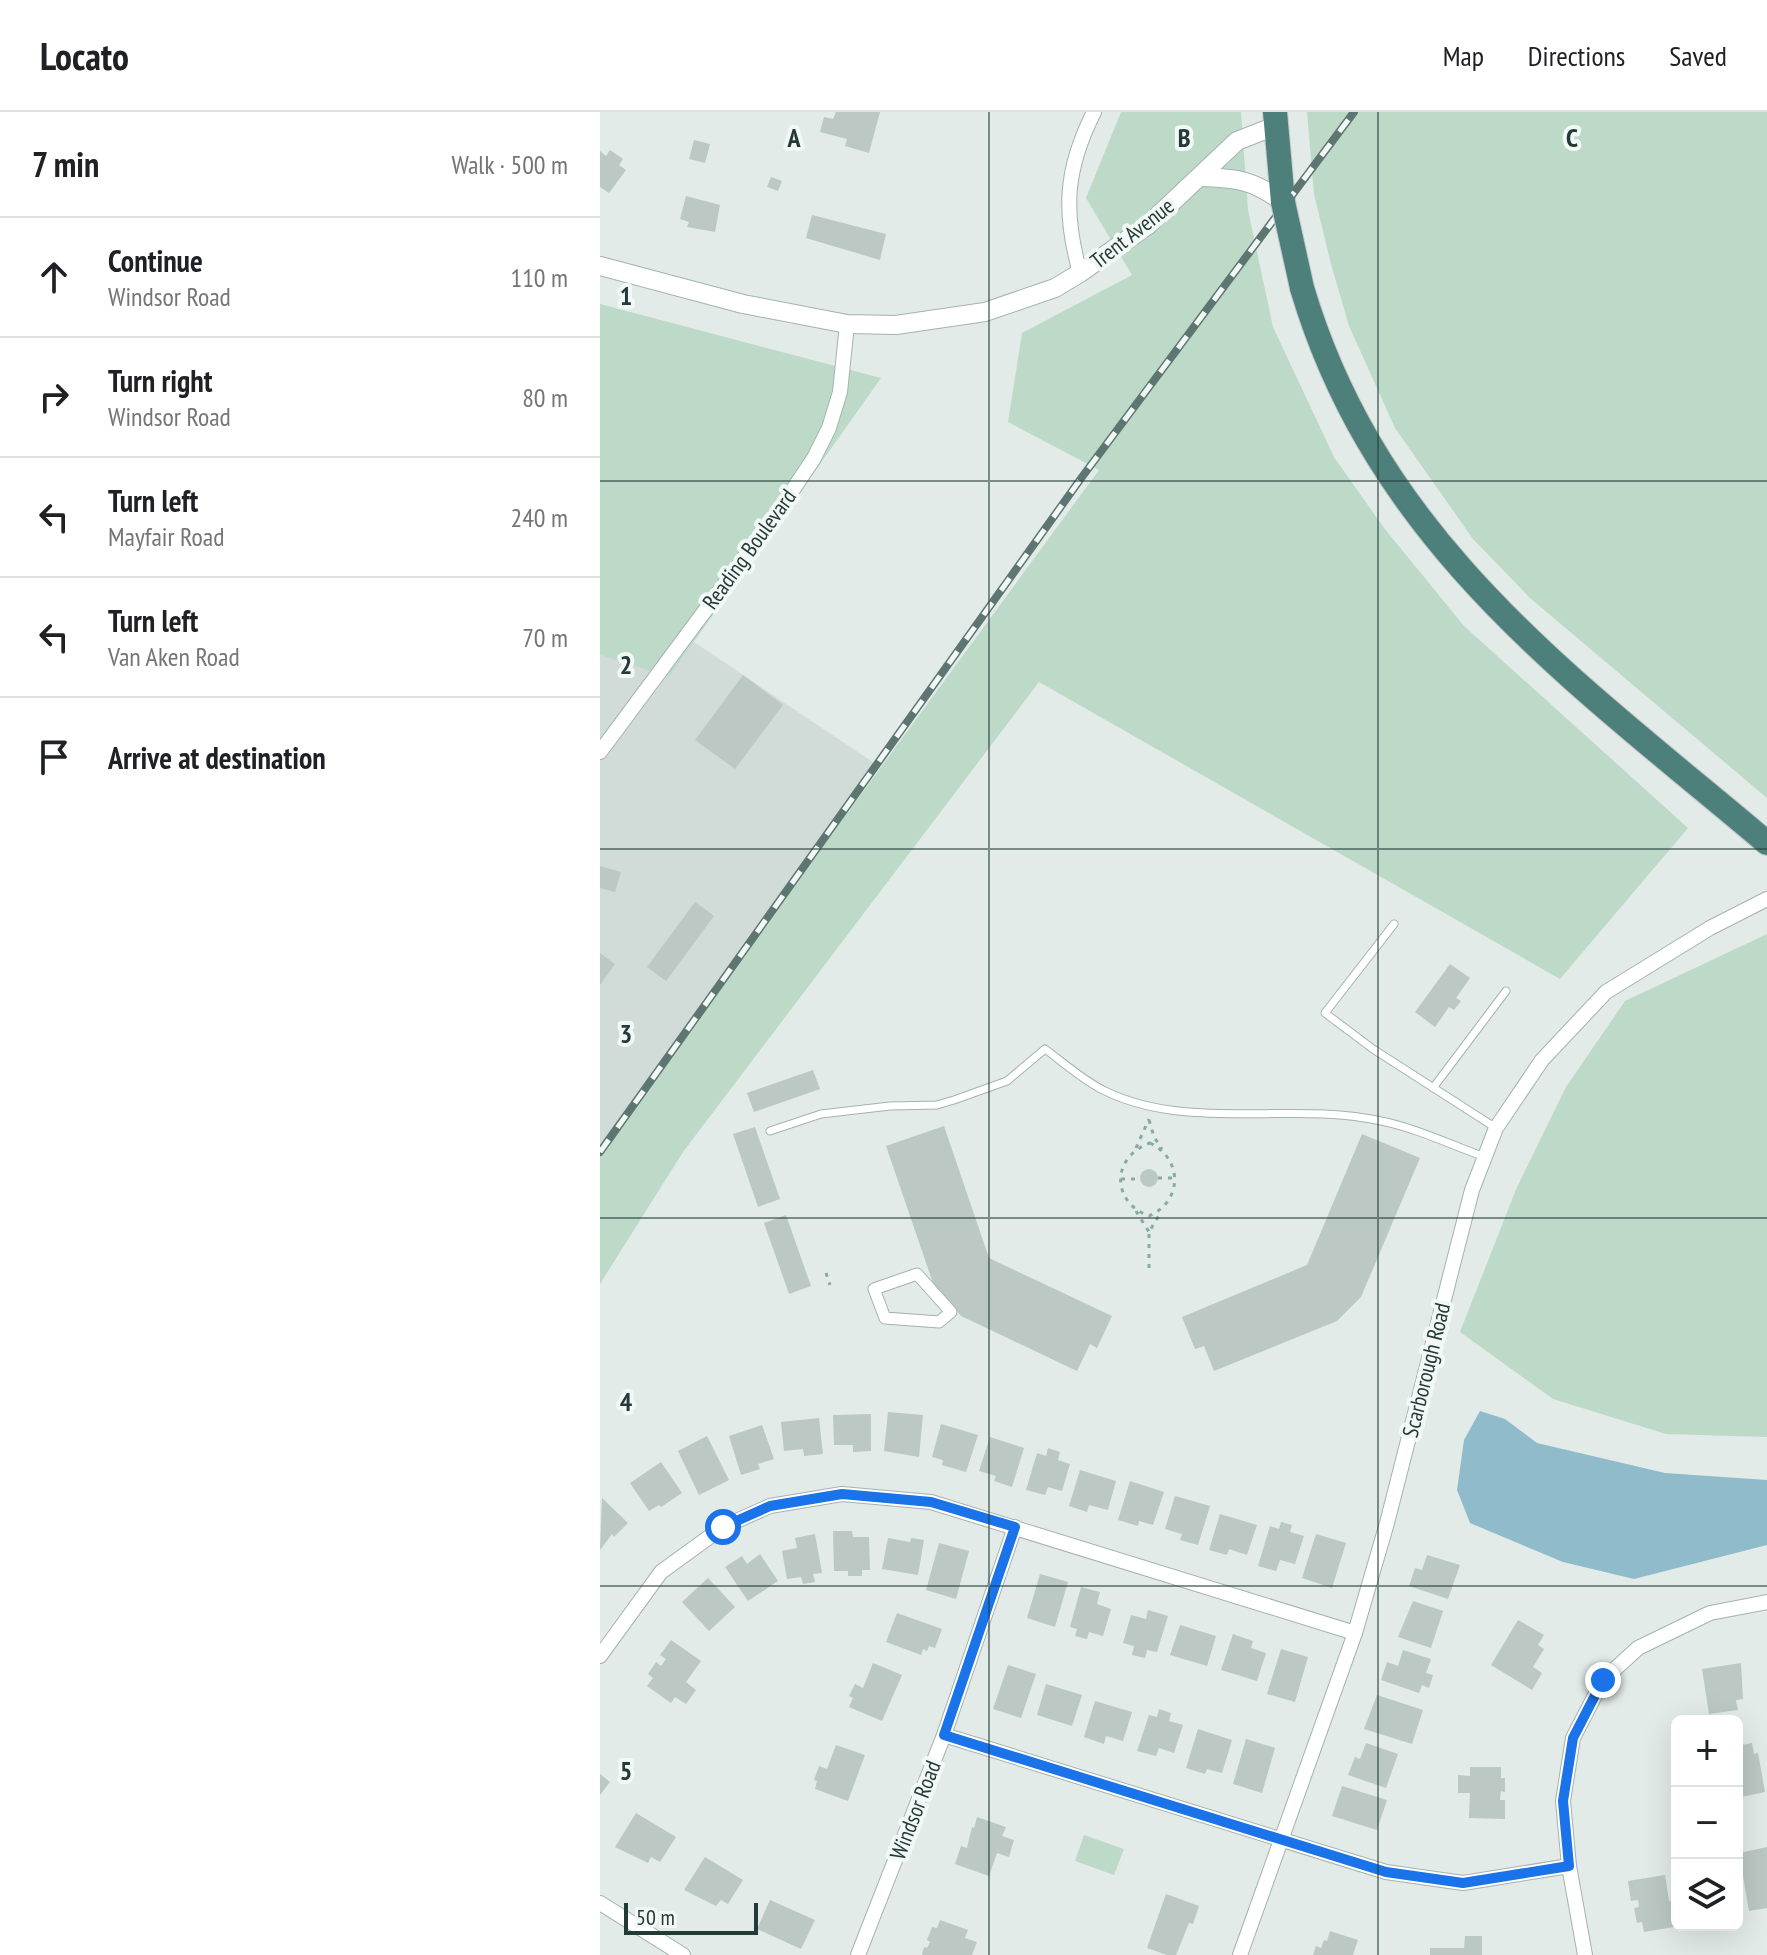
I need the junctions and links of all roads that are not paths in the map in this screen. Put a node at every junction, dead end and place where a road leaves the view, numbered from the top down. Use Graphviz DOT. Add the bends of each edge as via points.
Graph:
graph roads {
  1 [pos="1094,112"];
  2 [pos="1275,119"];
  3 [pos="1200,177"];
  4 [pos="1283,202"];
  5 [pos="600,266"];
  6 [pos="1080,273"];
  7 [pos="847,324"];
  8 [pos="600,752"];
  9 [pos="1767,843"];
  10 [pos="1767,899"];
  11 [pos="1394,924"];
  12 [pos="1506,991"];
  13 [pos="1433,1088"];
  14 [pos="1496,1128"];
  15 [pos="770,1131"];
  16 [pos="1485,1157"];
  17 [pos="874,1289"];
  18 [pos="1015,1527"];
  19 [pos="1767,1602"];
  20 [pos="1355,1633"];
  21 [pos="600,1656"];
  22 [pos="944,1735"];
  23 [pos="1281,1838"];
  24 [pos="1569,1866"];
  25 [pos="600,1903"];
  26 [pos="683,1955"];
  27 [pos="858,1955"];
  28 [pos="1240,1955"];
  29 [pos="1585,1955"];
  1 -- 6 [label="street, Trent Avenue" via="1070,190 1070,237"];
  2 -- 3 [label="street, Trent Avenue" via="1237,141"];
  2 -- 4 [label="highway"];
  3 -- 4 [label="street" via="1237,178"];
  3 -- 6 [label="street, Trent Avenue" via="1148,225"];
  4 -- 9 [label="highway, bridge" via="1315,331 1337,383 1385,470 1426,528 1473,584 1559,668"];
  5 -- 7 [label="street" via="743,304"];
  6 -- 7 [label="street" via="1055,288 985,312 896,325"];
  7 -- 8 [label="street, Reading Boulevard" via="840,392 814,458"];
  10 -- 14 [label="street, Scarborough Road" via="1606,992 1542,1060"];
  11 -- 13 [label="lane" via="1325,1013"];
  12 -- 13 [label="lane"];
  13 -- 14 [label="lane"];
  14 -- 16 [label="street, Scarborough Road"];
  15 -- 16 [label="lane" via="821,1114 954,1100 1007,1081 1045,1049 1103,1090 1141,1105 1382,1121"];
  16 -- 20 [label="street, Scarborough Road"];
  17 -- 17 [label="street" via="917,1274 951,1312 939,1322 885,1318"];
  18 -- 20 [label="street"];
  18 -- 21 [label="street" via="931,1502 842,1494 770,1506 723,1527 661,1572"];
  18 -- 22 [label="street, Windsor Road"];
  19 -- 24 [label="street" via="1710,1613 1638,1648 1603,1680 1573,1738 1563,1801"];
  20 -- 23 [label="street, Scarborough Road"];
  22 -- 23 [label="street"];
  22 -- 27 [label="street, Windsor Road"];
  23 -- 24 [label="street" via="1386,1872 1463,1883"];
  23 -- 28 [label="street, Scarborough Road"];
  24 -- 29 [label="street"];
  25 -- 26 [label="street"];
}
